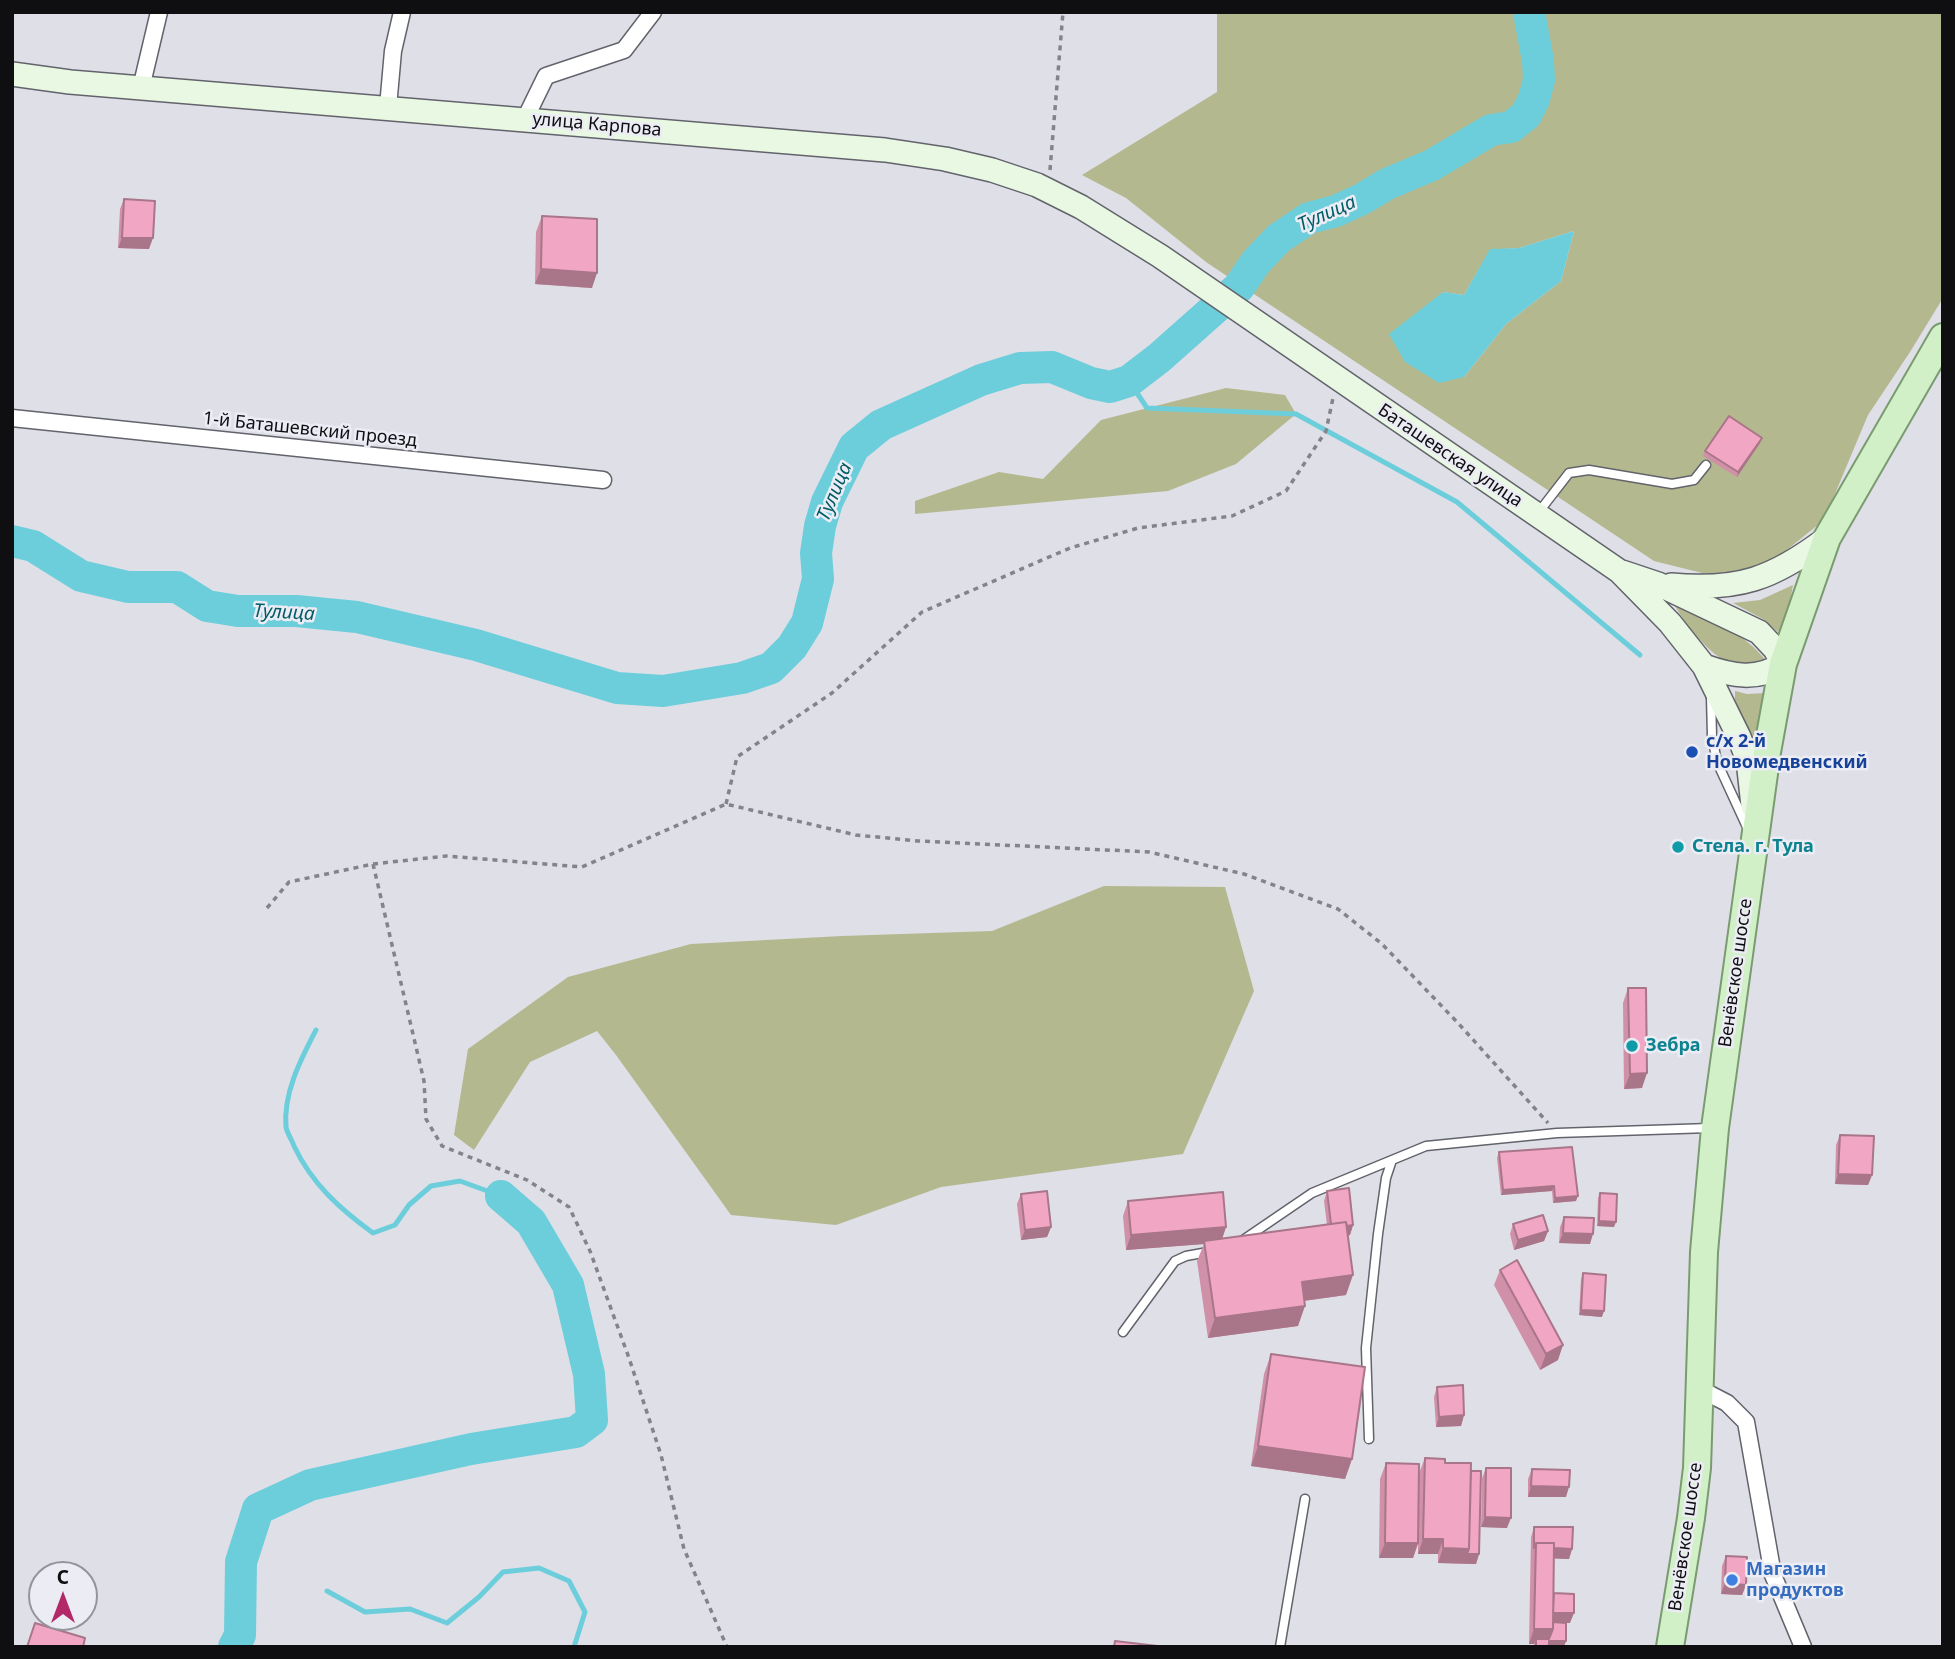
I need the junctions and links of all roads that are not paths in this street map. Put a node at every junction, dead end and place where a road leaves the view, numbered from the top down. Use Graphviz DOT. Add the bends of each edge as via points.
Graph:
graph roads {
  1 [pos="159,12"];
  2 [pos="402,12"];
  3 [pos="653,12"];
  4 [pos="12,74"];
  5 [pos="141,88"];
  6 [pos="388,107"];
  7 [pos="525,119"];
  8 [pos="1943,337"];
  9 [pos="1282,341"];
  10 [pos="12,418"];
  11 [pos="1706,465"];
  12 [pos="603,480"];
  13 [pos="1537,515"];
  14 [pos="1827,538"];
  15 [pos="1619,571"];
  16 [pos="1658,584"];
  17 [pos="1783,664"];
  18 [pos="1707,673"];
  19 [pos="1755,844"];
  20 [pos="1715,1128"];
  21 [pos="1392,1160"];
  22 [pos="1239,1243"];
  23 [pos="1218,1250"];
  24 [pos="1123,1332"];
  25 [pos="1700,1389"];
  26 [pos="1369,1439"];
  27 [pos="1305,1499"];
  28 [pos="1280,1647"];
  29 [pos="1670,1647"];
  30 [pos="1803,1647"];
  1 -- 5 [label="street"];
  2 -- 6 [label="street"];
  3 -- 7 [label="street" via="624,50 546,76"];
  4 -- 5 [label="main road, улица Карпова"];
  5 -- 6 [label="main road, улица Карпова"];
  6 -- 7 [label="main road, улица Карпова"];
  7 -- 9 [label="main road, улица Карпова" via="885,150 992,170 1081,207"];
  8 -- 14 [label="main road, Венёвское шоссе"];
  9 -- 13 [label="main road, Баташевская улица"];
  10 -- 12 [label="street, 1-й Баташевский проезд"];
  11 -- 13 [label="lane" via="1694,480 1672,484 1589,470 1569,473"];
  13 -- 15 [label="main road, Баташевская улица"];
  14 -- 16 [label="main road" via="1802,557 1758,579 1692,587"];
  14 -- 17 [label="main road, Венёвское шоссе"];
  15 -- 16 [label="main road"];
  15 -- 18 [label="main road" via="1670,623"];
  16 -- 17 [label="main road" via="1759,632"];
  17 -- 18 [label="main road" via="1760,676"];
  17 -- 19 [label="main road, Венёвское шоссе"];
  18 -- 19 [label="main road" via="1748,760"];
  19 -- 20 [label="main road, Венёвское шоссе"];
  20 -- 21 [label="lane" via="1557,1133 1426,1146"];
  20 -- 25 [label="main road, Венёвское шоссе" via="1703,1252"];
  21 -- 22 [label="lane" via="1311,1194"];
  21 -- 26 [label="lane" via="1378,1234 1366,1348"];
  23 -- 24 [label="lane" via="1175,1261"];
  25 -- 29 [label="main road, Венёвское шоссе" via="1691,1518"];
  25 -- 30 [label="street" via="1727,1403 1746,1422 1773,1575"];
  27 -- 28 [label="lane"];
}
